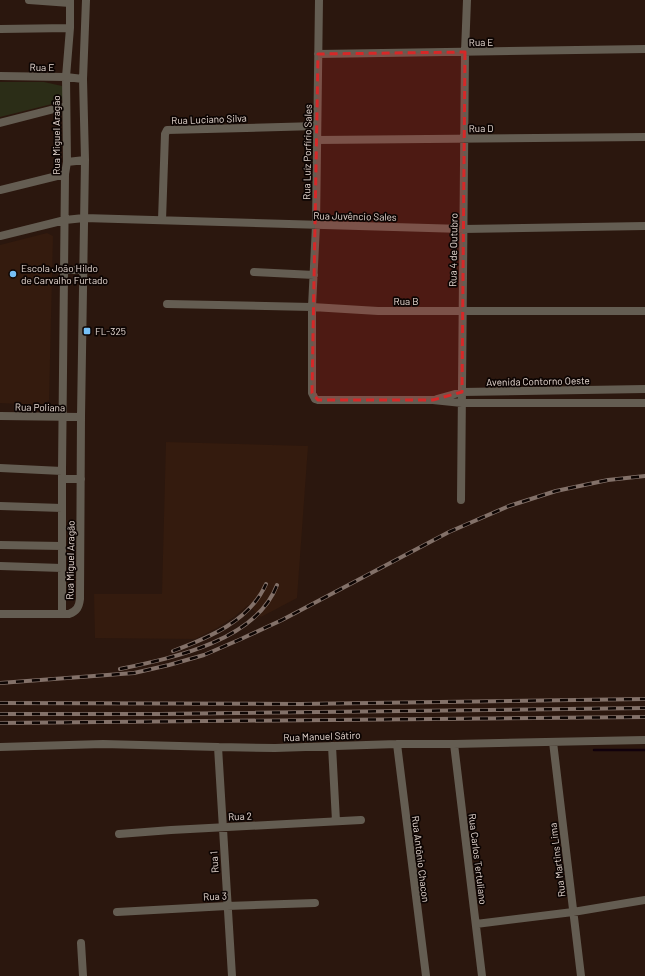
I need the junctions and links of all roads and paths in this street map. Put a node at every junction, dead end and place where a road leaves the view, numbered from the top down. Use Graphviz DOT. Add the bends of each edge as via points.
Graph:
graph roads {
  1 [pos="30,0"];
  2 [pos="86,0"];
  3 [pos="319,0"];
  4 [pos="467,0"];
  5 [pos="70,1"];
  6 [pos="70,28"];
  7 [pos="0,29"];
  8 [pos="645,49"];
  9 [pos="465,52"];
  10 [pos="318,54"];
  11 [pos="0,76"];
  12 [pos="66,78"];
  13 [pos="83,79"];
  14 [pos="66,106"];
  15 [pos="0,123"];
  16 [pos="317,126"];
  17 [pos="645,137"];
  18 [pos="464,139"];
  19 [pos="317,140"];
  20 [pos="85,160"];
  21 [pos="67,162"];
  22 [pos="65,174"];
  23 [pos="0,190"];
  24 [pos="84,218"];
  25 [pos="65,220"];
  26 [pos="162,220"];
  27 [pos="316,225"];
  28 [pos="645,226"];
  29 [pos="463,229"];
  30 [pos="0,236"];
  31 [pos="65,270"];
  32 [pos="83,270"];
  33 [pos="254,272"];
  34 [pos="314,275"];
  35 [pos="166,304"];
  36 [pos="312,307"];
  37 [pos="462,311"];
  38 [pos="645,311"];
  39 [pos="645,389"];
  40 [pos="588,390"];
  41 [pos="462,392"];
  42 [pos="315,399"];
  43 [pos="433,400"];
  44 [pos="462,404"];
  45 [pos="587,404"];
  46 [pos="645,404"];
  47 [pos="0,416"];
  48 [pos="63,417"];
  49 [pos="81,417"];
  50 [pos="0,468"];
  51 [pos="62,475"];
  52 [pos="81,479"];
  53 [pos="461,500"];
  54 [pos="0,506"];
  55 [pos="62,508"];
  56 [pos="0,545"];
  57 [pos="62,546"];
  58 [pos="0,566"];
  59 [pos="62,568"];
  60 [pos="0,614"];
  61 [pos="62,614"];
  62 [pos="645,740"];
  63 [pos="553,742"];
  64 [pos="397,744"];
  65 [pos="454,744"];
  66 [pos="332,746"];
  67 [pos="0,747"];
  68 [pos="218,748"];
  69 [pos="361,820"];
  70 [pos="336,821"];
  71 [pos="222,827"];
  72 [pos="119,834"];
  73 [pos="645,900"];
  74 [pos="315,903"];
  75 [pos="227,906"];
  76 [pos="117,912"];
  77 [pos="573,912"];
  78 [pos="476,924"];
  79 [pos="81,943"];
  80 [pos="83,976"];
  81 [pos="232,976"];
  82 [pos="426,976"];
  83 [pos="482,976"];
  84 [pos="581,976"];
  1 -- 5 [label="street"];
  2 -- 13 [label="street, Rua Miguel Aragão"];
  3 -- 10 [label="street, Rua Luíz Porfírio Sales"];
  4 -- 9 [label="street, Rua 4 de Outubro"];
  5 -- 6 [label="street, Rua Miguel Aragão"];
  6 -- 7 [label="street"];
  6 -- 12 [label="street, Rua Miguel Aragão"];
  8 -- 9 [label="street, Rua E"];
  9 -- 10 [label="street, Rua E"];
  9 -- 18 [label="street, Rua 4 de Outubro"];
  10 -- 16 [label="street, Rua Luíz Porfírio Sales"];
  11 -- 12 [label="street, Rua E"];
  12 -- 13 [label="street, Rua E"];
  12 -- 14 [label="street, Rua Miguel Aragão"];
  13 -- 20 [label="street, Rua Miguel Aragão"];
  14 -- 15 [label="street"];
  14 -- 21 [label="street, Rua Miguel Aragão"];
  16 -- 19 [label="street, Rua Luíz Porfírio Sales"];
  16 -- 26 [label="street, Rua Luciano Silva" via="167,130"];
  17 -- 18 [label="street, Rua D"];
  18 -- 19 [label="street, Rua D"];
  18 -- 29 [label="street, Rua 4 de Outubro"];
  19 -- 27 [label="street, Rua Luíz Porfírio Sales"];
  20 -- 21 [label="street"];
  20 -- 24 [label="street, Rua Miguel Aragão"];
  21 -- 22 [label="street, Rua Miguel Aragão"];
  22 -- 23 [label="street"];
  22 -- 25 [label="street, Rua Miguel Aragão"];
  24 -- 25 [label="street, Rua Juvêncio Sales"];
  24 -- 26 [label="street, Rua Juvêncio Sales"];
  24 -- 32 [label="street, Rua Miguel Aragão"];
  25 -- 30 [label="street, Rua Juvêncio Sales"];
  25 -- 31 [label="street, Rua Miguel Aragão"];
  26 -- 27 [label="street, Rua Juvêncio Sales"];
  27 -- 29 [label="street, Rua Juvêncio Sales"];
  27 -- 34 [label="street, Rua Luíz Porfírio Sales"];
  28 -- 29 [label="street, Rua Juvêncio Sales"];
  29 -- 37 [label="street, Rua 4 de Outubro"];
  31 -- 32 [label="street"];
  31 -- 48 [label="street, Rua Miguel Aragão"];
  32 -- 49 [label="street, Rua Miguel Aragão"];
  33 -- 34 [label="street"];
  34 -- 36 [label="street, Rua Luíz Porfírio Sales"];
  35 -- 36 [label="street, Rua B"];
  36 -- 37 [label="street, Rua B" via="378,311"];
  36 -- 42 [label="street, Rua Luíz Porfírio Sales" via="312,393"];
  37 -- 38 [label="street, Rua B"];
  37 -- 41 [label="street, Rua 4 de Outubro"];
  39 -- 40 [label="street, Avenida Contorno Oeste"];
  40 -- 41 [label="street, Avenida Contorno Oeste"];
  40 -- 45 [label="street"];
  41 -- 43 [label="street, Avenida Contorno Oeste"];
  41 -- 44 [label="street, Rua 4 de Outubro"];
  42 -- 43 [label="street, Avenida Contorno Oeste"];
  43 -- 44 [label="street, Avenida Contorno Oeste"];
  44 -- 45 [label="street, Avenida Contorno Oeste"];
  44 -- 53 [label="street, Rua 4 de Outubro"];
  45 -- 46 [label="street, Avenida Contorno Oeste"];
  47 -- 48 [label="street, Rua Poliana"];
  48 -- 49 [label="street, Rua Poliana"];
  48 -- 51 [label="street, Rua Miguel Aragão"];
  49 -- 52 [label="street, Rua Miguel Aragão"];
  50 -- 51 [label="street"];
  51 -- 52 [label="street"];
  51 -- 55 [label="street, Rua Miguel Aragão"];
  52 -- 61 [label="street, Rua Miguel Aragão" via="80,600 76,611"];
  54 -- 55 [label="street"];
  55 -- 57 [label="street, Rua Miguel Aragão"];
  56 -- 57 [label="street"];
  57 -- 59 [label="street, Rua Miguel Aragão"];
  58 -- 59 [label="street"];
  59 -- 61 [label="street, Rua Miguel Aragão"];
  60 -- 61 [label="street"];
  62 -- 63 [label="street, Rua Manuel Sátiro"];
  63 -- 65 [label="street, Rua Manuel Sátiro"];
  63 -- 77 [label="street, Rua Martins Lima"];
  64 -- 65 [label="street, Rua Manuel Sátiro"];
  64 -- 66 [label="street, Rua Manuel Sátiro"];
  64 -- 82 [label="street, Rua Antônio Chacon"];
  65 -- 78 [label="street, Rua Carlos Tertuliano"];
  66 -- 68 [label="street, Rua Manuel Sátiro"];
  66 -- 70 [label="street"];
  67 -- 68 [label="street, Rua Manuel Sátiro" via="103,744"];
  68 -- 71 [label="street, Rua 1"];
  69 -- 70 [label="street, Rua 2"];
  70 -- 71 [label="street, Rua 2"];
  71 -- 72 [label="street, Rua 2"];
  71 -- 75 [label="street, Rua 1"];
  73 -- 77 [label="street"];
  74 -- 75 [label="street, Rua 3"];
  75 -- 76 [label="street, Rua 3"];
  75 -- 81 [label="street, Rua 1"];
  77 -- 78 [label="street"];
  77 -- 84 [label="street, Rua Martins Lima"];
  78 -- 83 [label="street, Rua Carlos Tertuliano"];
  79 -- 80 [label="street"];
}
